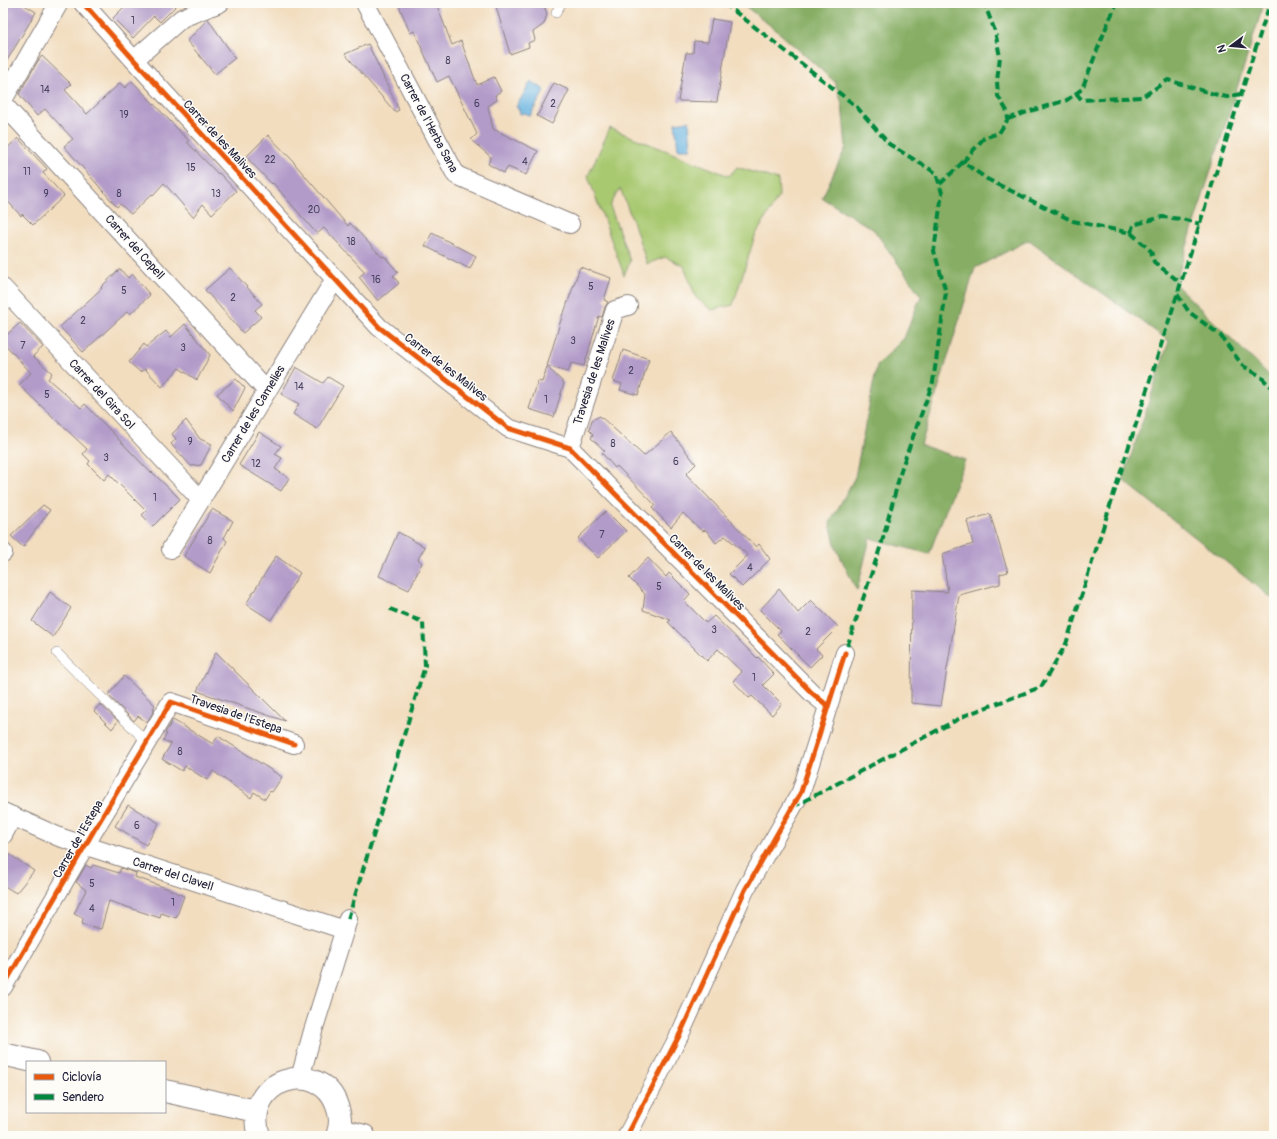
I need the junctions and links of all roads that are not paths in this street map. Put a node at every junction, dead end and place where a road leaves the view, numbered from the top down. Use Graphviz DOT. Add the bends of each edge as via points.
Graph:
graph roads {
  1 [pos="59,3"];
  2 [pos="83,3"];
  3 [pos="220,3"];
  4 [pos="365,3"];
  5 [pos="561,3"];
  6 [pos="556,13"];
  7 [pos="134,60"];
  8 [pos="3,100"];
  9 [pos="3,104"];
  10 [pos="570,224"];
  11 [pos="335,279"];
  12 [pos="3,288"];
  13 [pos="628,306"];
  14 [pos="267,391"];
  15 [pos="570,448"];
  16 [pos="201,500"];
  17 [pos="171,549"];
  18 [pos="57,653"];
  19 [pos="845,653"];
  20 [pos="171,702"];
  21 [pos="828,706"];
  22 [pos="147,742"];
  23 [pos="294,744"];
  24 [pos="8,814"];
  25 [pos="3,835"];
  26 [pos="86,845"];
  27 [pos="3,987"];
  28 [pos="3,1054"];
  29 [pos="33,1061"];
  30 [pos="300,1078"];
  31 [pos="166,1091"];
  32 [pos="256,1111"];
  33 [pos="339,1133"];
  34 [pos="259,1136"];
  35 [pos="364,1136"];
  36 [pos="627,1136"];
  1 -- 8 [label="street"];
  2 -- 7 [label="street, Carrer de les Malives"];
  3 -- 7 [label="street" via="182,18"];
  4 -- 10 [label="street, Carrer de l'Herba Sana" via="456,175"];
  5 -- 6 [label="lane"];
  7 -- 11 [label="street, Carrer de les Malives"];
  9 -- 14 [label="street, Carrer del Cepell"];
  11 -- 14 [label="street, Carrer de les Camelies"];
  11 -- 15 [label="street, Carrer de les Malives" via="379,327 508,428"];
  12 -- 16 [label="street, Carrer del Gira Sol"];
  13 -- 15 [label="street, Travesia de les Malives" via="615,310"];
  14 -- 16 [label="street, Carrer de les Camelies"];
  15 -- 21 [label="street, Carrer de les Malives" via="812,693"];
  16 -- 17 [label="street, Carrer de les Camelies"];
  18 -- 22 [label="lane"];
  19 -- 21 [label="street"];
  20 -- 22 [label="street, Carrer de l'Estepa"];
  20 -- 23 [label="street, Travesia de l'Estepa"];
  21 -- 36 [label="street" via="801,792 745,890 681,1032"];
  22 -- 26 [label="street, Carrer de l'Estepa"];
  24 -- 25 [label="street"];
  24 -- 26 [label="street, Carrer del Clavell"];
  26 -- 27 [label="street, Carrer de l'Estepa"];
  26 -- 30 [label="street, Carrer del Clavell" via="346,925"];
  28 -- 29 [label="main road"];
  30 -- 32 [label="main road" via="285,1080 272,1087 262,1098"];
  30 -- 33 [label="main road" via="314,1081 327,1089 336,1101 340,1115"];
  31 -- 32 [label="main road"];
  32 -- 34 [label="main road"];
  33 -- 35 [label="main road"];
}
